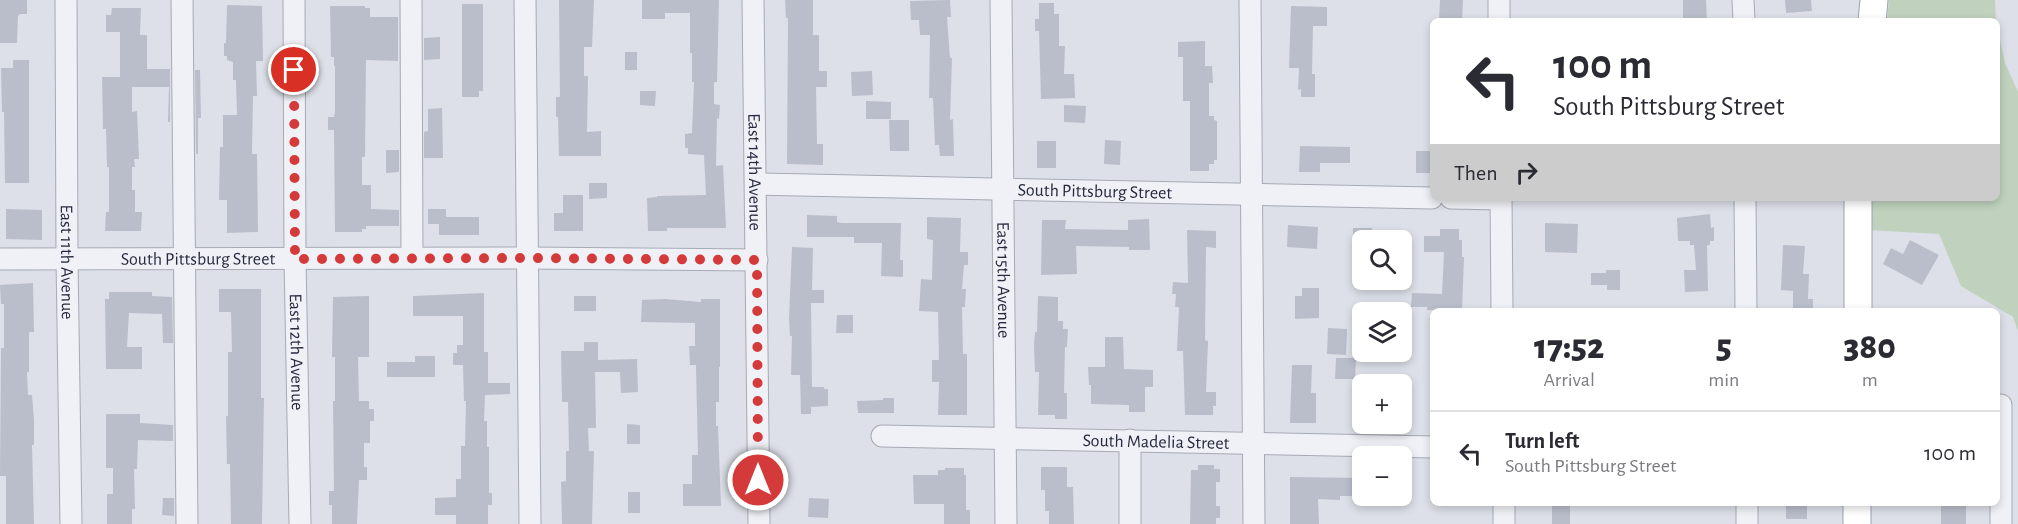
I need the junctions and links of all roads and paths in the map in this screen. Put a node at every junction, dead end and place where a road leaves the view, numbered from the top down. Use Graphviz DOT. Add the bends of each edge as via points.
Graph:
graph roads {
  1 [pos="66,0"];
  2 [pos="182,0"];
  3 [pos="294,0"];
  4 [pos="411,0"];
  5 [pos="525,0"];
  6 [pos="753,0"];
  7 [pos="1001,0"];
  8 [pos="1250,0"];
  9 [pos="1499,0"];
  10 [pos="1743,0"];
  11 [pos="1874,0"];
  12 [pos="1499,18"];
  13 [pos="1743,18"];
  14 [pos="1872,18"];
  15 [pos="756,184"];
  16 [pos="1004,190"];
  17 [pos="1251,195"];
  18 [pos="1430,198"];
  19 [pos="1501,201"];
  20 [pos="1745,201"];
  21 [pos="1858,201"];
  22 [pos="412,258"];
  23 [pos="526,258"];
  24 [pos="0,259"];
  25 [pos="67,259"];
  26 [pos="184,259"];
  27 [pos="295,259"];
  28 [pos="757,260"];
  29 [pos="1502,308"];
  30 [pos="1746,308"];
  31 [pos="1858,308"];
  32 [pos="2001,405"];
  33 [pos="2000,430"];
  34 [pos="882,436"];
  35 [pos="1006,438"];
  36 [pos="1130,440"];
  37 [pos="1253,442"];
  38 [pos="1430,447"];
  39 [pos="2000,490"];
  40 [pos="1504,506"];
  41 [pos="1747,506"];
  42 [pos="1857,506"];
  43 [pos="71,524"];
  44 [pos="187,524"];
  45 [pos="300,524"];
  46 [pos="530,524"];
  47 [pos="759,524"];
  48 [pos="1006,524"];
  49 [pos="1130,524"];
  50 [pos="1254,524"];
  51 [pos="1504,524"];
  52 [pos="1747,524"];
  53 [pos="1857,524"];
  54 [pos="2001,524"];
  1 -- 25 [label="street, East 11th Avenue"];
  2 -- 26 [label="street"];
  3 -- 27 [label="street, East 12th Avenue"];
  4 -- 22 [label="street"];
  5 -- 23 [label="street"];
  6 -- 15 [label="street, East 14th Avenue"];
  7 -- 16 [label="street, East 15th Avenue"];
  8 -- 17 [label="street"];
  9 -- 12 [label="street"];
  10 -- 13 [label="street"];
  11 -- 14 [label="main road"];
  15 -- 16 [label="street, South Pittsburg Street"];
  15 -- 28 [label="street, East 14th Avenue"];
  16 -- 17 [label="street, South Pittsburg Street"];
  16 -- 35 [label="street, East 15th Avenue"];
  17 -- 18 [label="street, South Pittsburg Street"];
  17 -- 37 [label="street"];
  19 -- 29 [label="street"];
  20 -- 30 [label="street"];
  21 -- 31 [label="main road"];
  22 -- 23 [label="street, South Pittsburg Street"];
  22 -- 27 [label="street, South Pittsburg Street"];
  23 -- 28 [label="street, South Pittsburg Street"];
  23 -- 46 [label="street"];
  24 -- 25 [label="street, South Pittsburg Street"];
  25 -- 26 [label="street, South Pittsburg Street"];
  25 -- 43 [label="street, East 11th Avenue"];
  26 -- 27 [label="street, South Pittsburg Street"];
  26 -- 44 [label="street"];
  27 -- 45 [label="street, East 12th Avenue"];
  28 -- 47 [label="street, East 14th Avenue"];
  32 -- 33 [label="street"];
  34 -- 35 [label="street, South Madelia Street"];
  35 -- 36 [label="street, South Madelia Street"];
  35 -- 48 [label="street, East 15th Avenue"];
  36 -- 37 [label="street, South Madelia Street"];
  36 -- 49 [label="street"];
  37 -- 38 [label="street, South Madelia Street"];
  37 -- 50 [label="street"];
  39 -- 54 [label="street"];
  40 -- 51 [label="street"];
  41 -- 52 [label="street"];
  42 -- 53 [label="main road"];
}
